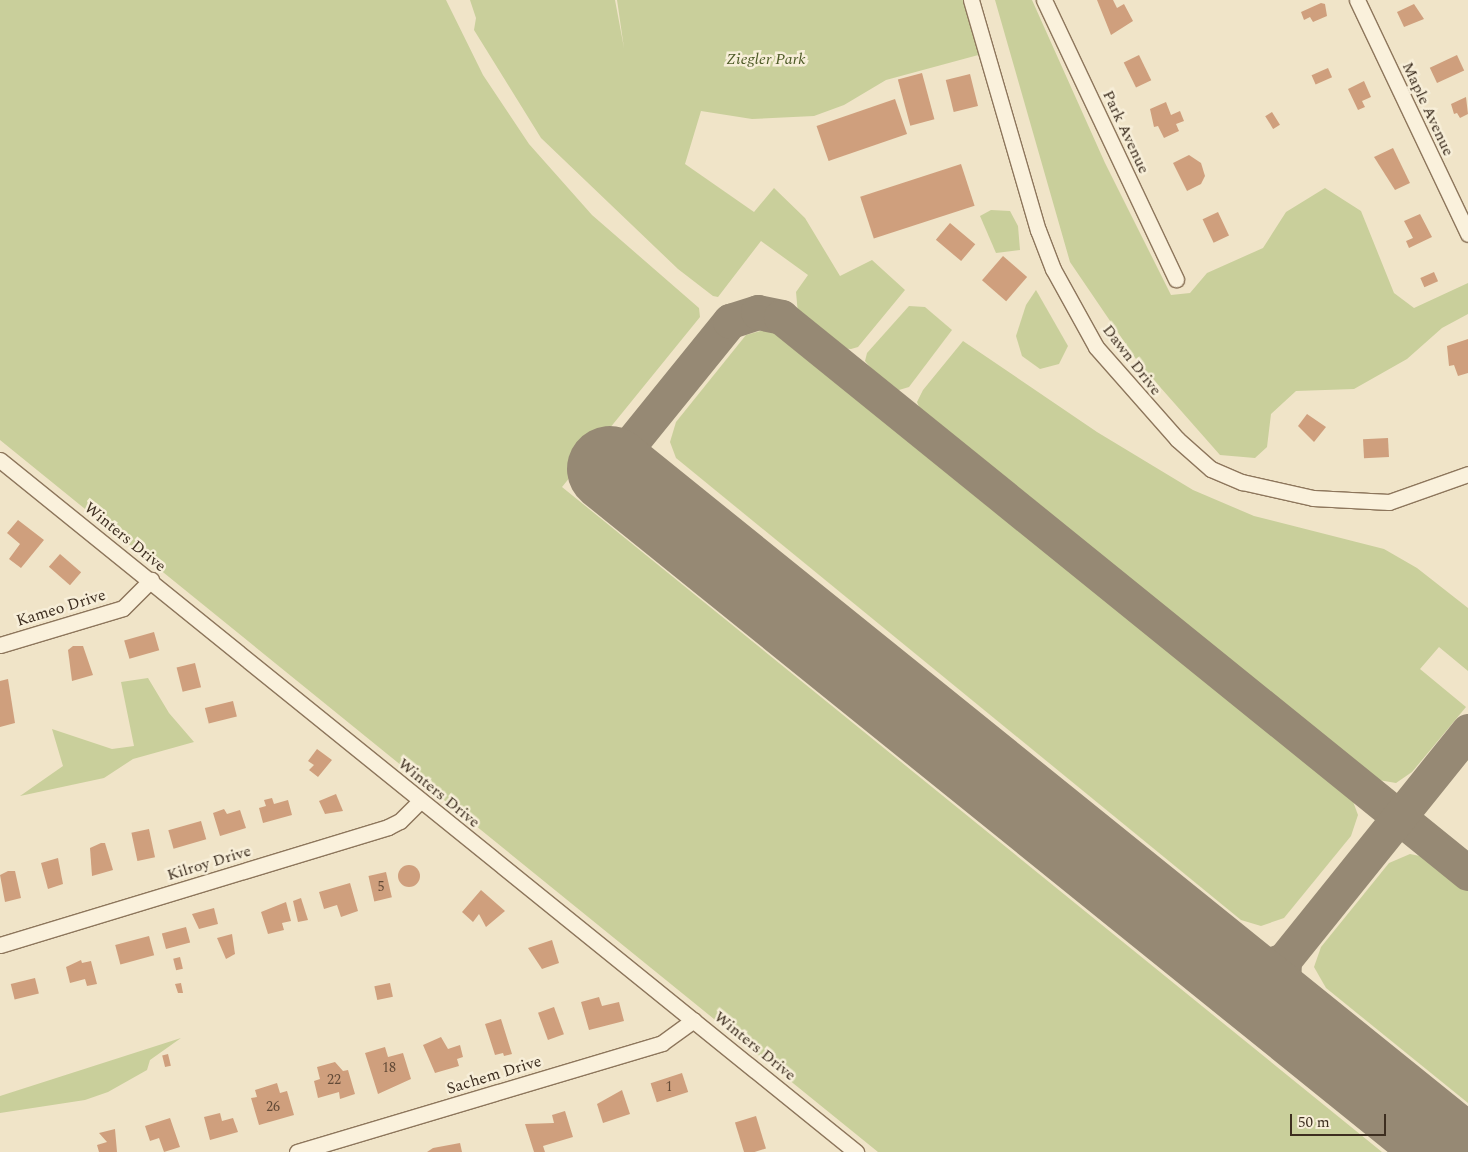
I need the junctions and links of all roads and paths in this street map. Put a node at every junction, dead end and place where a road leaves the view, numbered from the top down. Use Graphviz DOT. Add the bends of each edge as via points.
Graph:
graph roads {
  1 [pos="971,0"];
  2 [pos="1044,0"];
  3 [pos="1357,0"];
  4 [pos="1468,234"];
  5 [pos="1176,279"];
  6 [pos="0,460"];
  7 [pos="1468,474"];
  8 [pos="151,580"];
  9 [pos="0,645"];
  10 [pos="420,801"];
  11 [pos="0,945"];
  12 [pos="694,1020"];
  13 [pos="297,1152"];
  14 [pos="856,1152"];
  1 -- 7 [label="street, Dawn Drive" via="1038,230 1053,269 1096,347 1177,439 1211,469 1234,479 1313,498 1390,502"];
  2 -- 5 [label="street, Park Avenue"];
  3 -- 4 [label="street, Maple Avenue"];
  6 -- 8 [label="street, Winters Drive"];
  8 -- 9 [label="street, Kameo Drive" via="123,608"];
  8 -- 10 [label="street, Winters Drive"];
  10 -- 11 [label="street, Kilroy Drive" via="388,827"];
  10 -- 12 [label="street, Winters Drive"];
  12 -- 13 [label="street, Sachem Drive" via="662,1043"];
  12 -- 14 [label="street, Winters Drive"];
}
